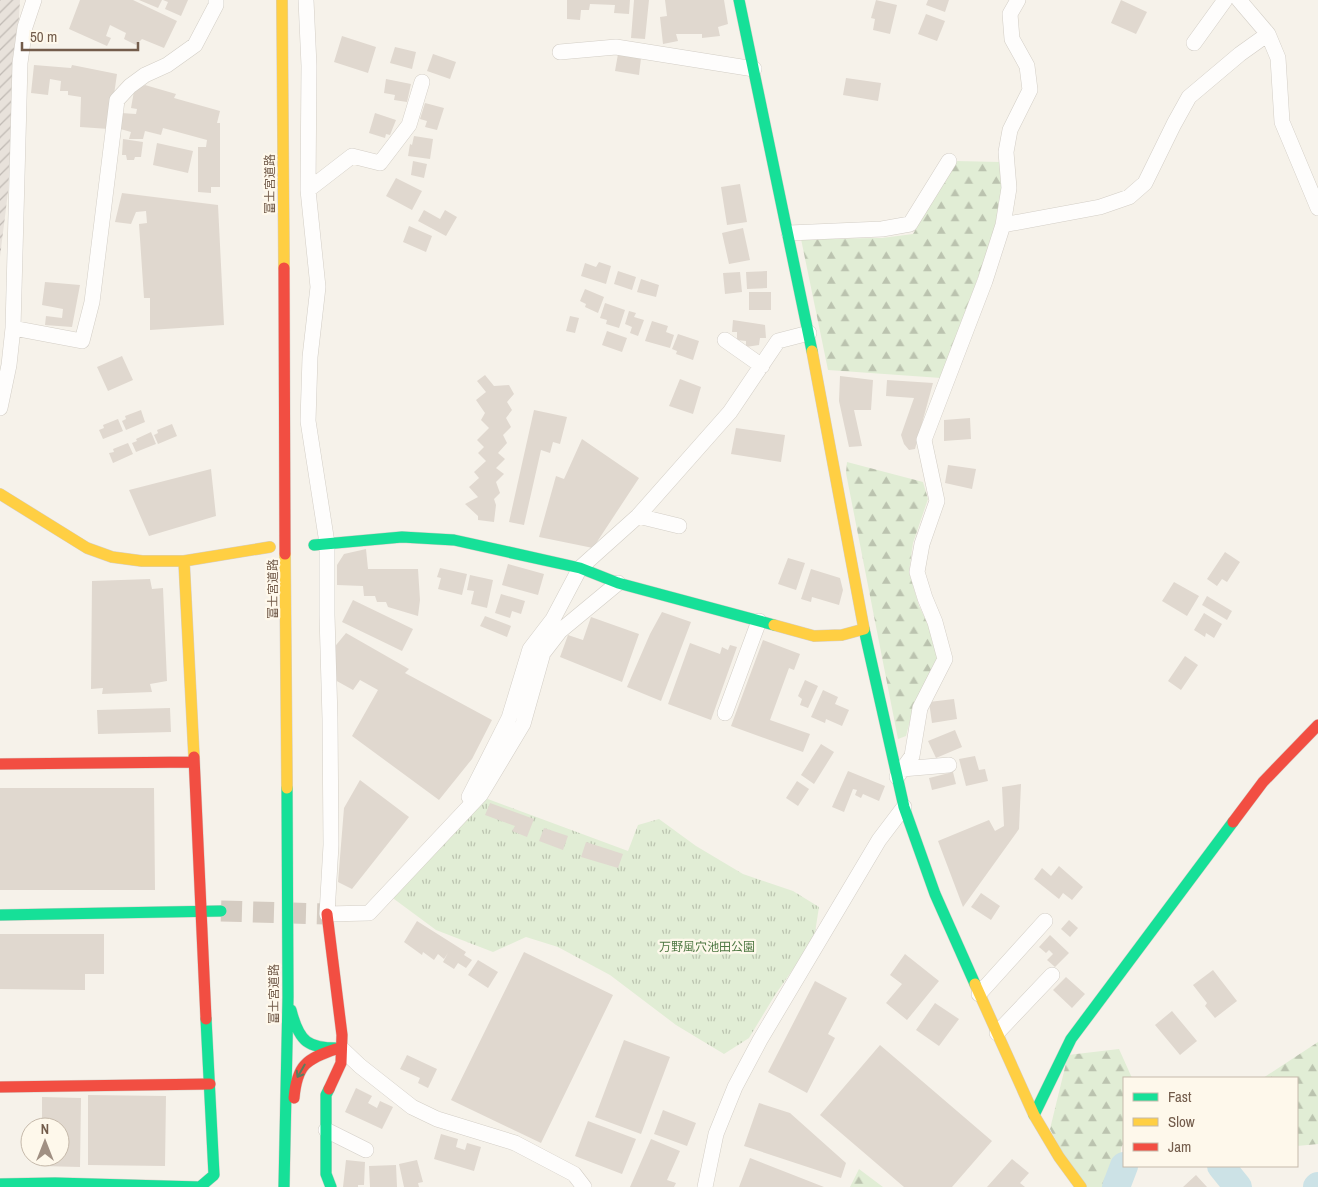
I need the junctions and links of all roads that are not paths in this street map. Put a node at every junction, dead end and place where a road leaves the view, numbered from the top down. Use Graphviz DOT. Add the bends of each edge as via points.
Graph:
graph roads {
  1 [pos="34,0"];
  2 [pos="216,0"];
  3 [pos="282,0"];
  4 [pos="306,0"];
  5 [pos="739,0"];
  6 [pos="1018,0"];
  7 [pos="1225,0"];
  8 [pos="1239,0"];
  9 [pos="1268,34"];
  10 [pos="1194,43"];
  11 [pos="560,52"];
  12 [pos="754,69"];
  13 [pos="422,82"];
  14 [pos="948,161"];
  15 [pos="308,190"];
  16 [pos="1318,208"];
  17 [pos="1003,225"];
  18 [pos="789,233"];
  19 [pos="13,328"];
  20 [pos="810,333"];
  21 [pos="725,340"];
  22 [pos="762,366"];
  23 [pos="0,408"];
  24 [pos="0,494"];
  25 [pos="638,516"];
  26 [pos="679,526"];
  27 [pos="321,544"];
  28 [pos="270,547"];
  29 [pos="184,561"];
  30 [pos="580,568"];
  31 [pos="618,583"];
  32 [pos="759,621"];
  33 [pos="864,629"];
  34 [pos="725,713"];
  35 [pos="1318,725"];
  36 [pos="194,762"];
  37 [pos="0,764"];
  38 [pos="948,765"];
  39 [pos="900,773"];
  40 [pos="904,807"];
  41 [pos="460,816"];
  42 [pos="221,911"];
  43 [pos="201,912"];
  44 [pos="327,914"];
  45 [pos="0,915"];
  46 [pos="1045,921"];
  47 [pos="1052,975"];
  48 [pos="979,994"];
  49 [pos="288,997"];
  50 [pos="997,1034"];
  51 [pos="341,1048"];
  52 [pos="210,1084"];
  53 [pos="0,1087"];
  54 [pos="1034,1115"];
  55 [pos="326,1130"];
  56 [pos="366,1150"];
  57 [pos="284,1182"];
  58 [pos="0,1184"];
  59 [pos="55,1185"];
  60 [pos="206,1185"];
  61 [pos="331,1187"];
  62 [pos="584,1187"];
  63 [pos="705,1187"];
  64 [pos="1081,1187"];
  1 -- 19 [label="street" via="25,27 20,63"];
  2 -- 19 [label="street" via="195,45 145,75 117,100 92,302 82,341"];
  3 -- 49 [label="main road, 富士宮道路"];
  4 -- 15 [label="street"];
  5 -- 12 [label="main road"];
  6 -- 17 [label="street" via="1010,14 1012,38 1028,66 1030,90 1010,130 1006,152 1009,188"];
  7 -- 10 [label="street"];
  8 -- 9 [label="street"];
  9 -- 16 [label="street" via="1278,58 1282,122"];
  9 -- 17 [label="street" via="1188,97 1146,183 1129,197 1100,207"];
  11 -- 12 [label="street" via="616,46"];
  12 -- 18 [label="main road"];
  13 -- 15 [label="street" via="409,125 380,163 352,156"];
  14 -- 18 [label="street" via="910,224 882,229"];
  15 -- 27 [label="street" via="318,287 310,357 308,422"];
  17 -- 39 [label="street" via="924,440 937,501 922,544 917,572 945,659 920,708 912,756"];
  18 -- 20 [label="main road"];
  19 -- 23 [label="street"];
  20 -- 22 [label="street" via="778,342"];
  20 -- 33 [label="main road"];
  21 -- 22 [label="street"];
  22 -- 25 [label="street" via="730,412"];
  24 -- 29 [label="main road" via="87,548 112,557"];
  25 -- 26 [label="street"];
  25 -- 30 [label="street"];
  27 -- 30 [label="main road" via="402,537 454,540"];
  27 -- 44 [label="street" via="330,720 331,845"];
  28 -- 29 [label="main road"];
  29 -- 36 [label="main road"];
  30 -- 31 [label="main road"];
  30 -- 41 [label="street" via="553,619 530,649 509,718"];
  31 -- 32 [label="main road"];
  31 -- 41 [label="street" via="560,631 543,653 523,724 481,794"];
  32 -- 33 [label="main road" via="814,636 842,635"];
  32 -- 34 [label="street"];
  33 -- 39 [label="main road"];
  35 -- 54 [label="main road" via="1263,782 1070,1039"];
  36 -- 37 [label="main road"];
  36 -- 43 [label="main road"];
  38 -- 39 [label="street"];
  39 -- 40 [label="main road"];
  40 -- 48 [label="main road" via="935,894"];
  40 -- 63 [label="street" via="879,840 760,1040 716,1134"];
  41 -- 44 [label="street" via="369,913"];
  42 -- 43 [label="main road"];
  43 -- 45 [label="main road"];
  43 -- 52 [label="main road"];
  44 -- 51 [label="main road"];
  46 -- 48 [label="street"];
  47 -- 50 [label="street"];
  48 -- 50 [label="main road"];
  49 -- 51 [label="main road" via="298,1035 324,1049"];
  49 -- 57 [label="main road, 富士宮道路"];
  50 -- 54 [label="main road"];
  51 -- 55 [label="main road" via="341,1063 326,1095"];
  51 -- 57 [label="main road, one-way" via="312,1057 301,1067 295,1082 290,1154"];
  51 -- 62 [label="street" via="412,1106 437,1119 515,1143 574,1174"];
  52 -- 53 [label="main road"];
  52 -- 60 [label="main road" via="214,1175"];
  54 -- 64 [label="main road" via="1058,1158"];
  55 -- 56 [label="street"];
  55 -- 61 [label="main road" via="326,1174"];
  58 -- 59 [label="main road"];
  59 -- 60 [label="main road"];
}
